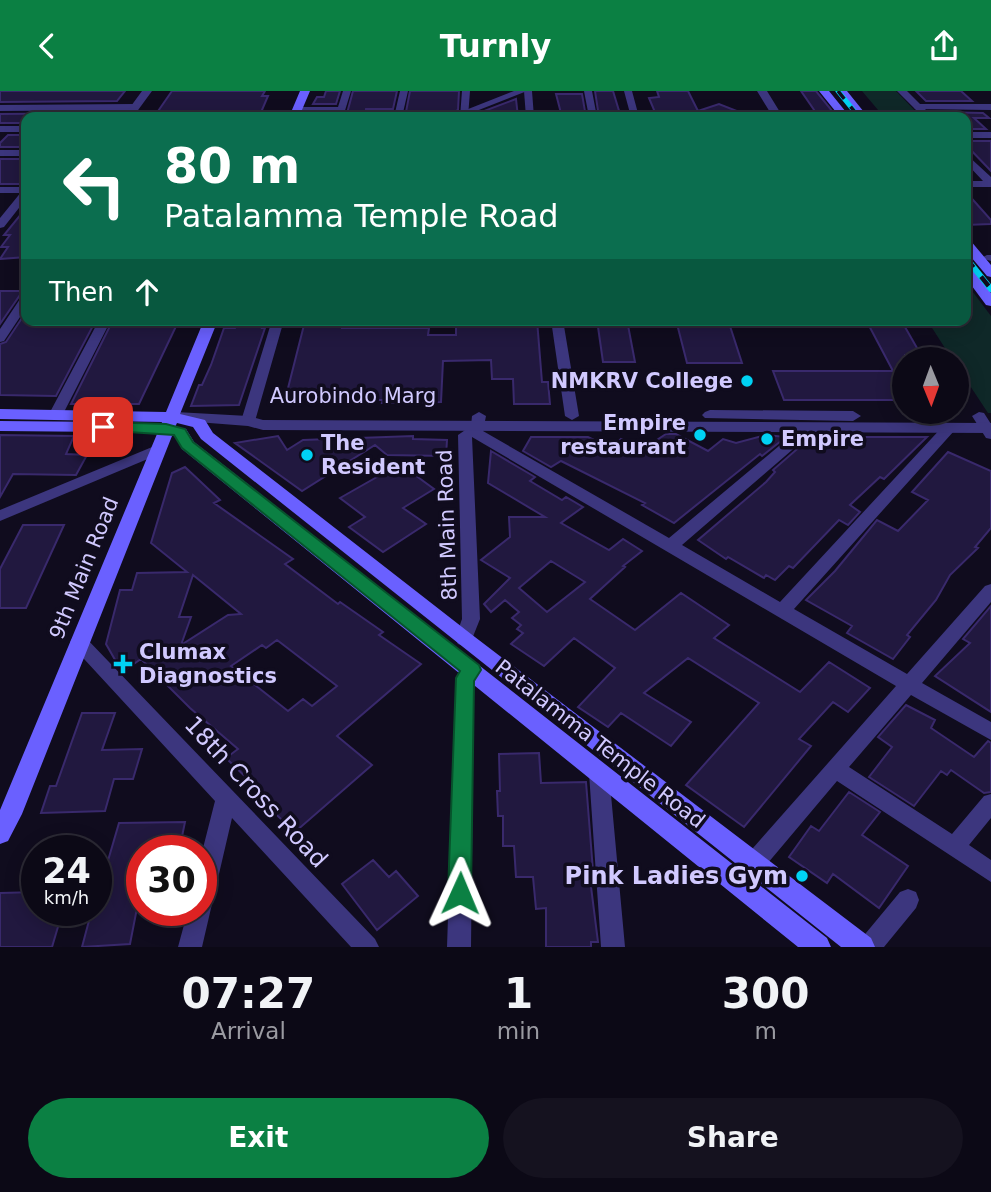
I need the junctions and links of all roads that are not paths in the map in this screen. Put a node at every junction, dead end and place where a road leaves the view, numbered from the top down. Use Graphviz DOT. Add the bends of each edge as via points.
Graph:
graph roads {
  1 [pos="147,91"];
  2 [pos="305,91"];
  3 [pos="347,91"];
  4 [pos="404,91"];
  5 [pos="466,91"];
  6 [pos="522,91"];
  7 [pos="528,91"];
  8 [pos="588,91"];
  9 [pos="628,91"];
  10 [pos="762,91"];
  11 [pos="824,91"];
  12 [pos="842,91"];
  13 [pos="902,91"];
  14 [pos="135,107"];
  15 [pos="918,107"];
  16 [pos="991,107"];
  17 [pos="0,108"];
  18 [pos="132,112"];
  19 [pos="296,112"];
  20 [pos="341,112"];
  21 [pos="399,112"];
  22 [pos="464,112"];
  23 [pos="471,112"];
  24 [pos="530,112"];
  25 [pos="592,112"];
  26 [pos="634,112"];
  27 [pos="776,112"];
  28 [pos="841,112"];
  29 [pos="859,112"];
  30 [pos="923,112"];
  31 [pos="0,129"];
  32 [pos="21,129"];
  33 [pos="971,135"];
  34 [pos="991,135"];
  35 [pos="0,153"];
  36 [pos="21,153"];
  37 [pos="971,162"];
  38 [pos="991,183"];
  39 [pos="971,184"];
  40 [pos="0,190"];
  41 [pos="21,191"];
  42 [pos="971,191"];
  43 [pos="991,191"];
  44 [pos="21,198"];
  45 [pos="0,225"];
  46 [pos="971,249"];
  47 [pos="991,273"];
  48 [pos="971,276"];
  49 [pos="991,302"];
  50 [pos="21,306"];
  51 [pos="102,326"];
  52 [pos="208,326"];
  53 [pos="276,326"];
  54 [pos="558,326"];
  55 [pos="0,338"];
  56 [pos="0,414"];
  57 [pos="56,414"];
  58 [pos="572,417"];
  59 [pos="248,421"];
  60 [pos="168,423"];
  61 [pos="476,425"];
  62 [pos="988,425"];
  63 [pos="0,426"];
  64 [pos="809,428"];
  65 [pos="948,428"];
  66 [pos="157,450"];
  67 [pos="0,516"];
  68 [pos="670,546"];
  69 [pos="991,590"];
  70 [pos="782,611"];
  71 [pos="464,639"];
  72 [pos="79,642"];
  73 [pos="472,670"];
  74 [pos="911,686"];
  75 [pos="991,732"];
  76 [pos="834,768"];
  77 [pos="599,773"];
  78 [pos="226,799"];
  79 [pos="991,803"];
  80 [pos="0,833"];
  81 [pos="217,836"];
  82 [pos="954,847"];
  83 [pos="754,863"];
  84 [pos="991,872"];
  85 [pos="908,899"];
  86 [pos="195,926"];
  87 [pos="190,947"];
  88 [pos="367,947"];
  89 [pos="458,947"];
  90 [pos="613,947"];
  91 [pos="818,947"];
  92 [pos="862,947"];
  93 [pos="869,947"];
  1 -- 14 [label="street"];
  2 -- 19 [label="main road"];
  3 -- 20 [label="street"];
  4 -- 21 [label="street"];
  5 -- 22 [label="street"];
  6 -- 23 [label="street"];
  7 -- 24 [label="street"];
  8 -- 25 [label="street"];
  9 -- 26 [label="street"];
  10 -- 27 [label="street"];
  11 -- 28 [label="main road"];
  12 -- 29 [label="main road"];
  13 -- 15 [label="street"];
  14 -- 17 [label="street"];
  14 -- 18 [label="street"];
  15 -- 16 [label="street"];
  15 -- 30 [label="street"];
  31 -- 32 [label="street"];
  33 -- 34 [label="street"];
  35 -- 36 [label="street"];
  37 -- 38 [label="street"];
  38 -- 39 [label="street"];
  40 -- 41 [label="street"];
  42 -- 43 [label="street"];
  44 -- 45 [label="street"];
  46 -- 47 [label="main road"];
  48 -- 49 [label="main road"];
  50 -- 55 [label="street"];
  51 -- 57 [label="street"];
  52 -- 60 [label="main road, 9th Main Road"];
  53 -- 59 [label="street"];
  54 -- 58 [label="street"];
  56 -- 57 [label="main road"];
  57 -- 60 [label="main road"];
  58 -- 61 [label="street, Aurobindo Marg"];
  58 -- 62 [label="street, Aurobindo Marg"];
  59 -- 60 [label="street, Aurobindo Marg"];
  59 -- 61 [label="street, Aurobindo Marg" via="263,425"];
  60 -- 63 [label="main road"];
  60 -- 66 [label="main road, 9th Main Road"];
  60 -- 71 [label="main road, Patalamma Temple Road" via="199,423 207,436"];
  60 -- 73 [label="main road, Patalamma Temple Road" via="187,445"];
  61 -- 64 [label="street, Aurobindo Marg"];
  61 -- 68 [label="street"];
  61 -- 71 [label="street, 8th Main Road" via="465,435 471,619"];
  62 -- 65 [label="street, Aurobindo Marg"];
  64 -- 65 [label="street, Aurobindo Marg"];
  64 -- 68 [label="street"];
  65 -- 70 [label="street"];
  66 -- 67 [label="street"];
  66 -- 72 [label="main road, 9th Main Road"];
  68 -- 70 [label="street"];
  69 -- 74 [label="street"];
  70 -- 74 [label="street"];
  71 -- 83 [label="main road, Patalamma Temple Road"];
  72 -- 78 [label="street, 18th Cross Road"];
  72 -- 80 [label="main road, 9th Main Road"];
  73 -- 77 [label="main road, Patalamma Temple Road"];
  73 -- 89 [label="street" via="465,678"];
  74 -- 75 [label="street"];
  74 -- 76 [label="street"];
  76 -- 82 [label="street"];
  76 -- 83 [label="street"];
  77 -- 90 [label="street"];
  77 -- 91 [label="main road, Patalamma Temple Road"];
  78 -- 81 [label="street"];
  78 -- 88 [label="street, 18th Cross Road"];
  79 -- 82 [label="street"];
  82 -- 84 [label="street"];
  83 -- 92 [label="main road, Patalamma Temple Road"];
  85 -- 93 [label="street"];
  86 -- 87 [label="street"];
}
